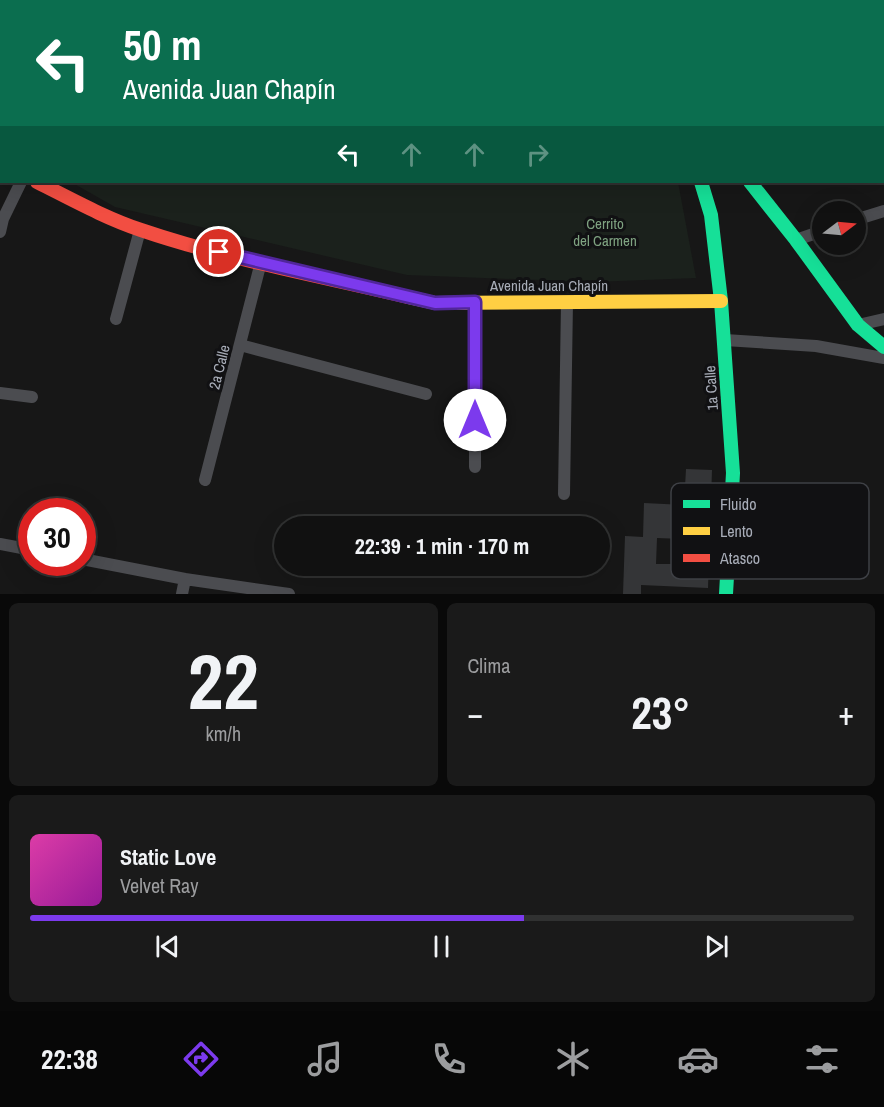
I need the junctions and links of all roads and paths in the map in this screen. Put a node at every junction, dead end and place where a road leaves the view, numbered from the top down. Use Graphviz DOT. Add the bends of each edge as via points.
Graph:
graph roads {
  1 [pos="21,183"];
  2 [pos="39,183"];
  3 [pos="701,183"];
  4 [pos="751,183"];
  5 [pos="884,211"];
  6 [pos="866,217"];
  7 [pos="140,230"];
  8 [pos="0,232"];
  9 [pos="812,234"];
  10 [pos="796,240"];
  11 [pos="261,262"];
  12 [pos="721,301"];
  13 [pos="475,302"];
  14 [pos="567,302"];
  15 [pos="116,319"];
  16 [pos="884,319"];
  17 [pos="858,325"];
  18 [pos="725,340"];
  19 [pos="240,345"];
  20 [pos="884,347"];
  21 [pos="884,358"];
  22 [pos="0,393"];
  23 [pos="426,394"];
  24 [pos="32,397"];
  25 [pos="475,467"];
  26 [pos="205,480"];
  27 [pos="732,483"];
  28 [pos="564,494"];
  29 [pos="0,544"];
  30 [pos="18,547"];
  31 [pos="96,563"];
  32 [pos="185,579"];
  33 [pos="727,579"];
  34 [pos="182,594"];
  35 [pos="289,594"];
  36 [pos="726,594"];
  1 -- 8 [label="street"];
  2 -- 7 [label="street, Avenida Juan Chapín"];
  3 -- 12 [label="street, 1a Calle" via="711,215"];
  4 -- 10 [label="street"];
  5 -- 6 [label="street"];
  7 -- 11 [label="street, Avenida Juan Chapín"];
  7 -- 15 [label="street"];
  9 -- 10 [label="street"];
  10 -- 17 [label="street"];
  11 -- 13 [label="street, Avenida Juan Chapín" via="435,303"];
  11 -- 19 [label="street, 2a Calle"];
  12 -- 14 [label="street, Avenida Juan Chapín"];
  12 -- 18 [label="street, 1a Calle"];
  13 -- 14 [label="street, Avenida Juan Chapín"];
  13 -- 25 [label="street"];
  14 -- 28 [label="street"];
  16 -- 17 [label="street"];
  17 -- 20 [label="street"];
  18 -- 21 [label="street" via="816,346"];
  18 -- 27 [label="street, 1a Calle"];
  19 -- 23 [label="street"];
  19 -- 26 [label="street, 2a Calle"];
  22 -- 24 [label="street"];
  29 -- 30 [label="street"];
  31 -- 32 [label="street"];
  32 -- 34 [label="street"];
  32 -- 35 [label="street"];
  33 -- 36 [label="street, 1a Calle"];
}
